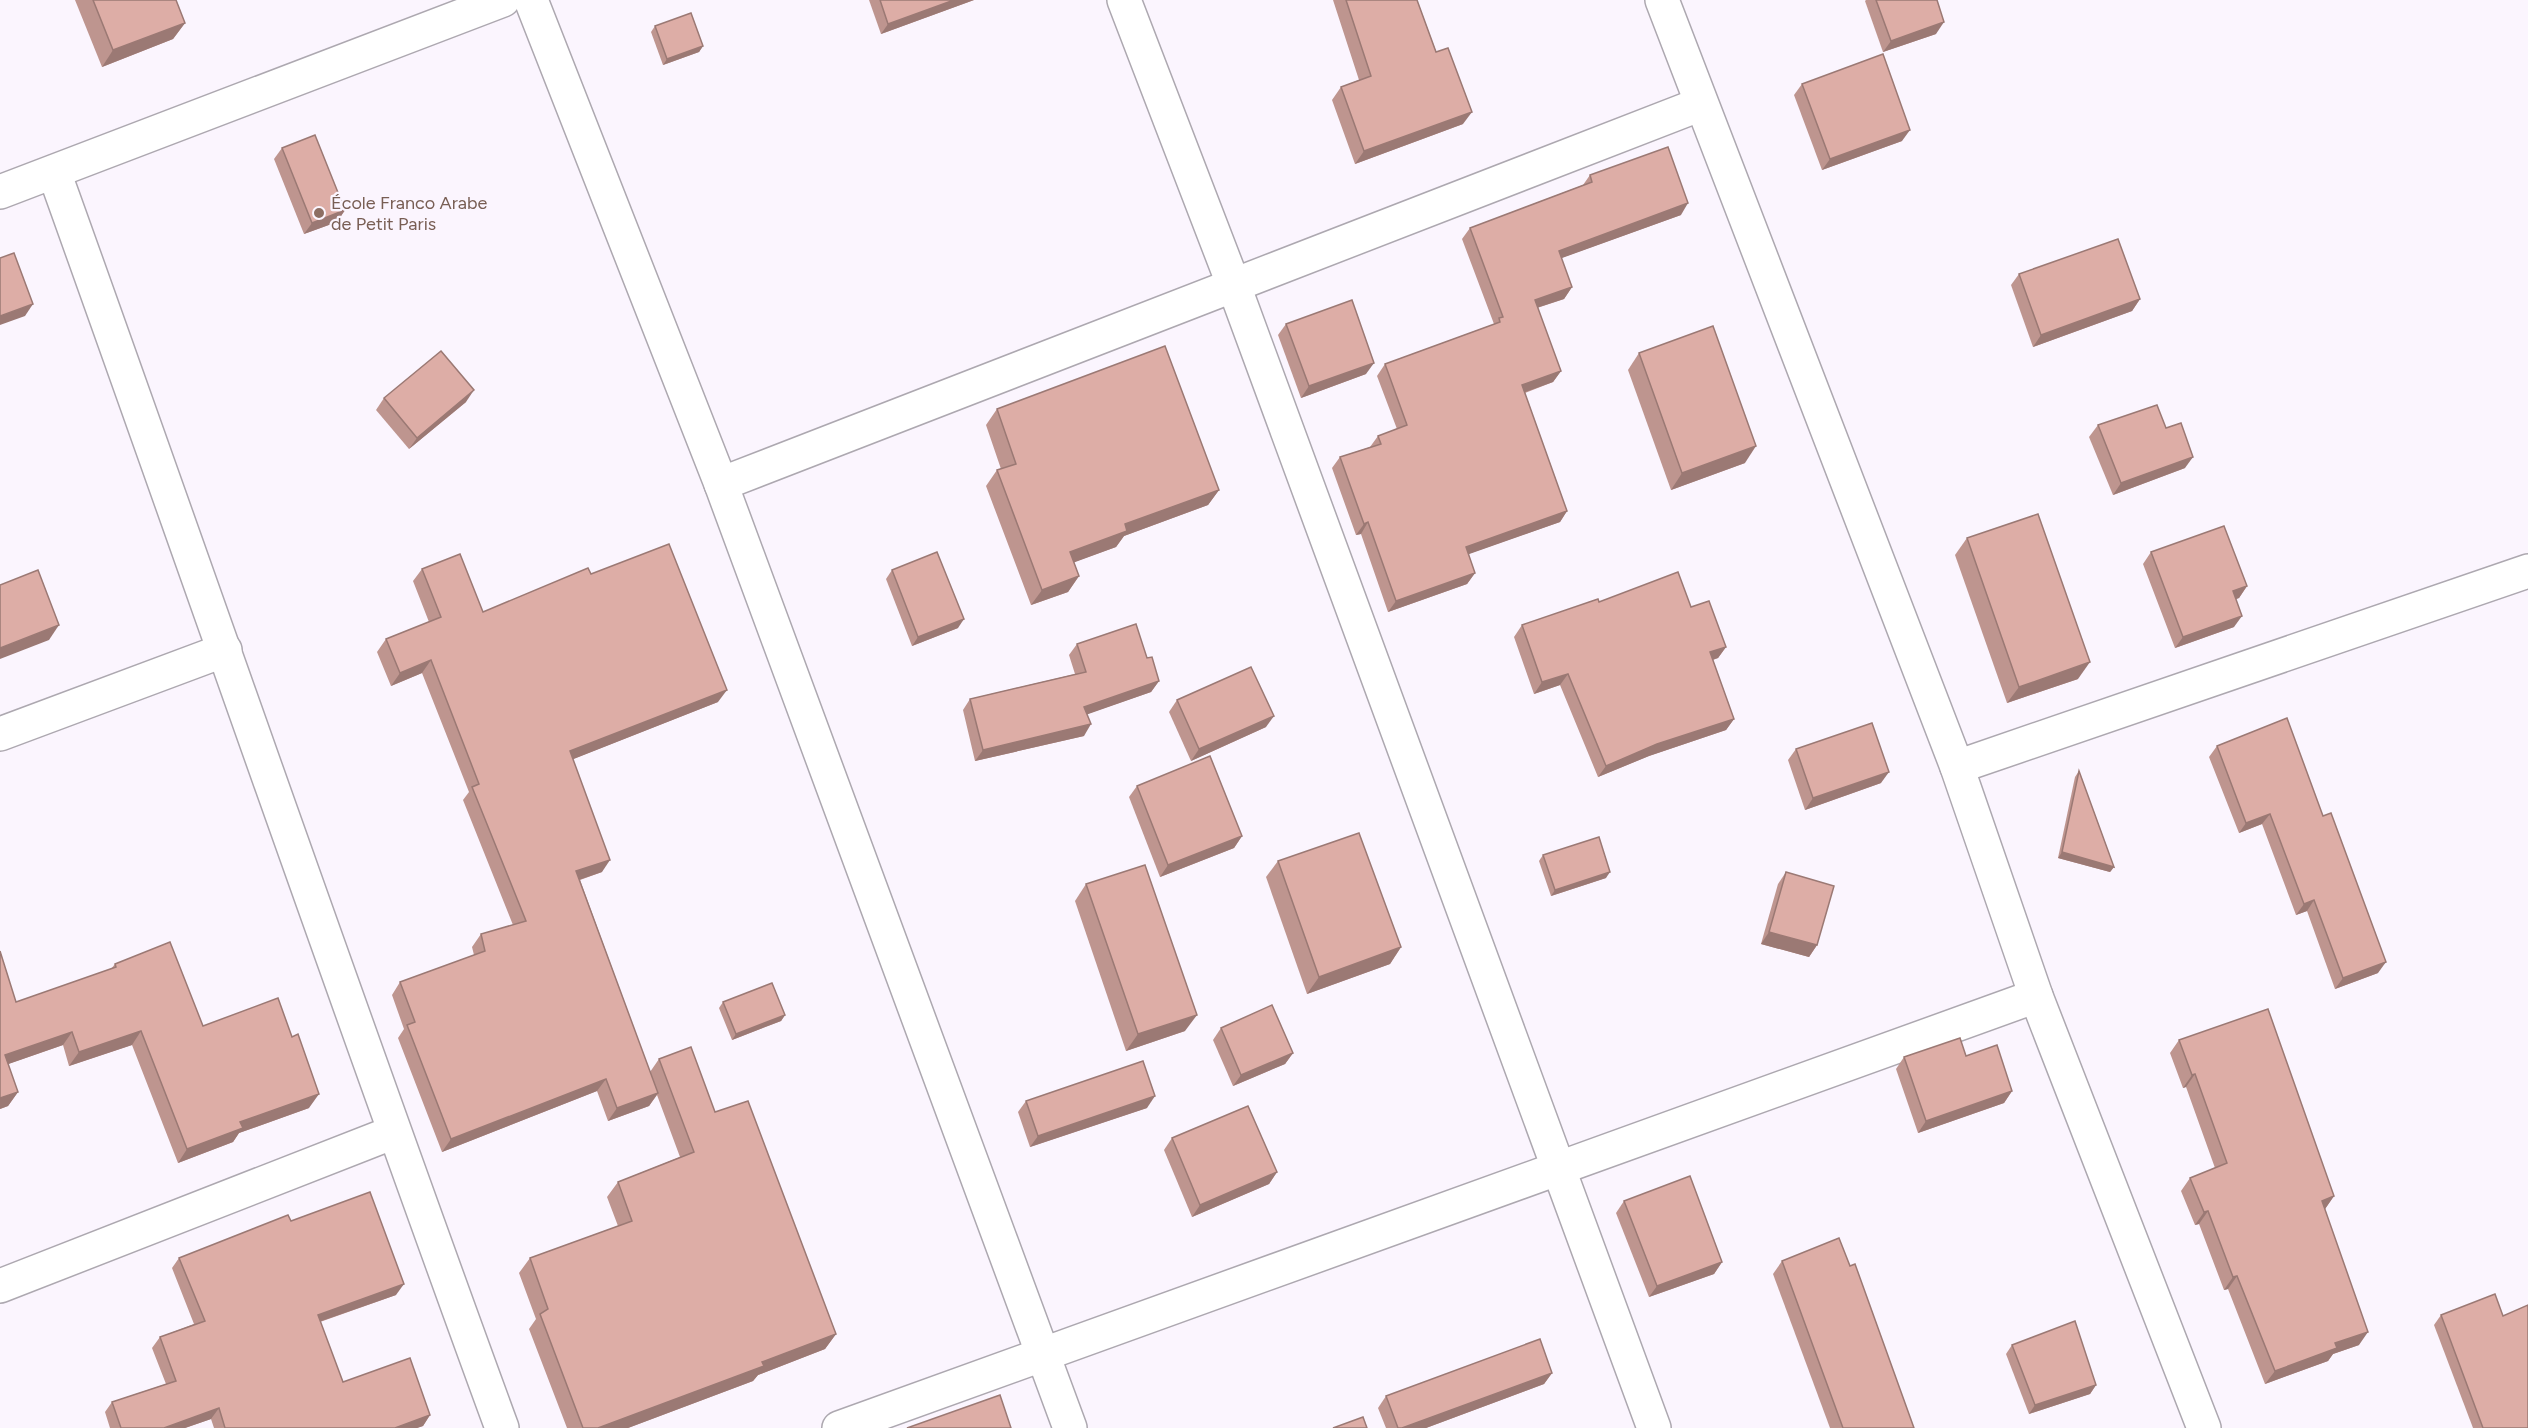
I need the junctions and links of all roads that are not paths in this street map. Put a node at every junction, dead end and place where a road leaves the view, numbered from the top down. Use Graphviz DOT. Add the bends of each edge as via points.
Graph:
graph roads {
  1 [pos="503,0"];
  2 [pos="531,0"];
  3 [pos="1124,0"];
  4 [pos="1662,0"];
  5 [pos="1701,104"];
  6 [pos="54,172"];
  7 [pos="0,192"];
  8 [pos="1234,286"];
  9 [pos="721,484"];
  10 [pos="2528,571"];
  11 [pos="225,650"];
  12 [pos="0,734"];
  13 [pos="1957,767"];
  14 [pos="2036,996"];
  15 [pos="394,1132"];
  16 [pos="1559,1169"];
  17 [pos="0,1286"];
  18 [pos="1042,1353"];
  19 [pos="502,1428"];
  20 [pos="839,1428"];
  21 [pos="1070,1428"];
  22 [pos="1654,1428"];
  23 [pos="2204,1428"];
  1 -- 6 [label="street"];
  2 -- 9 [label="street"];
  3 -- 8 [label="street"];
  4 -- 5 [label="street"];
  5 -- 8 [label="street"];
  5 -- 13 [label="street"];
  6 -- 7 [label="street"];
  6 -- 11 [label="street"];
  8 -- 9 [label="street"];
  8 -- 16 [label="street"];
  9 -- 18 [label="street"];
  10 -- 13 [label="street"];
  11 -- 12 [label="street"];
  11 -- 15 [label="street"];
  13 -- 14 [label="street"];
  14 -- 16 [label="street"];
  14 -- 23 [label="street"];
  15 -- 17 [label="street"];
  15 -- 19 [label="street"];
  16 -- 18 [label="street"];
  16 -- 22 [label="street"];
  18 -- 20 [label="street"];
  18 -- 21 [label="street"];
}
